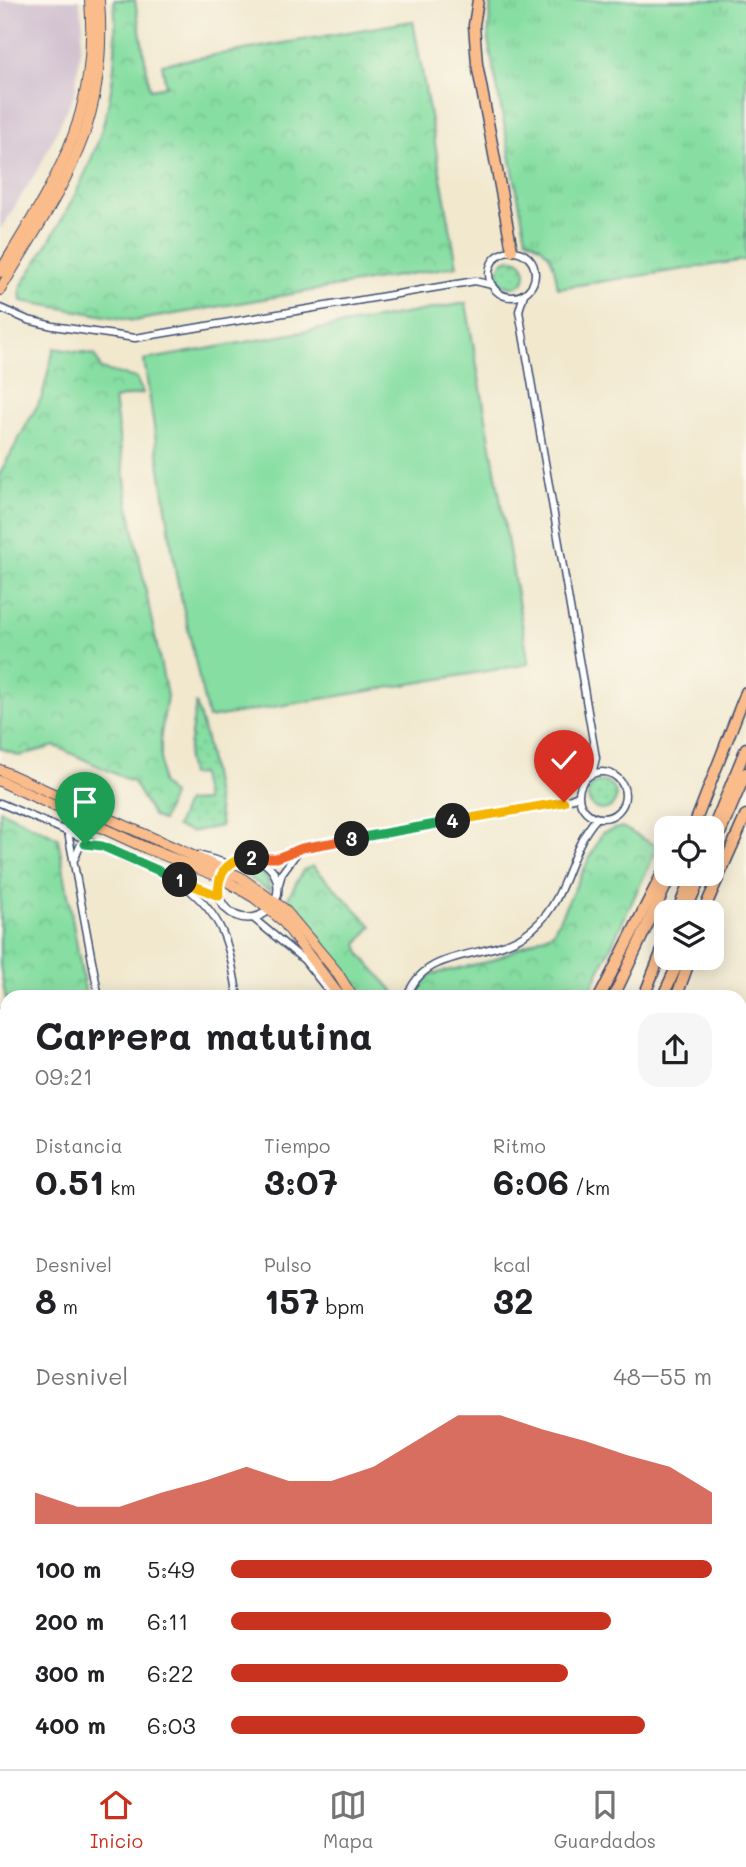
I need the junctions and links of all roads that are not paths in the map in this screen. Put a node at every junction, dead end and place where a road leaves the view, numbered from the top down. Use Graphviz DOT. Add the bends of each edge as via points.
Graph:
graph roads {
  1 [pos="90,0"];
  2 [pos="99,0"];
  3 [pos="478,0"];
  4 [pos="512,250"];
  5 [pos="489,271"];
  6 [pos="0,272"];
  7 [pos="475,281"];
  8 [pos="492,285"];
  9 [pos="0,290"];
  10 [pos="524,293"];
  11 [pos="511,297"];
  12 [pos="0,308"];
  13 [pos="519,311"];
  14 [pos="746,692"];
  15 [pos="746,748"];
  16 [pos="597,761"];
  17 [pos="0,770"];
  18 [pos="608,772"];
  19 [pos="746,773"];
  20 [pos="592,774"];
  21 [pos="0,781"];
  22 [pos="578,796"];
  23 [pos="564,802"];
  24 [pos="0,803"];
  25 [pos="581,806"];
  26 [pos="746,815"];
  27 [pos="697,816"];
  28 [pos="718,816"];
  29 [pos="597,818"];
  30 [pos="724,824"];
  31 [pos="68,831"];
  32 [pos="102,846"];
  33 [pos="302,848"];
  34 [pos="75,860"];
  35 [pos="261,860"];
  36 [pos="224,870"];
  37 [pos="172,877"];
  38 [pos="279,884"];
  39 [pos="656,886"];
  40 [pos="666,886"];
  41 [pos="219,896"];
  42 [pos="709,900"];
  43 [pos="272,906"];
  44 [pos="253,918"];
  45 [pos="654,970"];
  46 [pos="657,970"];
  47 [pos="675,970"];
  48 [pos="686,970"];
  49 [pos="98,990"];
  50 [pos="237,990"];
  51 [pos="328,990"];
  52 [pos="335,990"];
  53 [pos="348,990"];
  54 [pos="410,990"];
  55 [pos="603,990"];
  56 [pos="616,990"];
  57 [pos="646,990"];
  58 [pos="647,990"];
  59 [pos="666,990"];
  60 [pos="679,990"];
  1 -- 6 [label="main road" via="91,62 77,132 50,190"];
  2 -- 9 [label="main road" via="100,63 85,135 58,194"];
  3 -- 4 [label="highway" via="474,25 477,64"];
  4 -- 5 [label="street" via="499,254"];
  4 -- 10 [label="street" via="526,255 535,267 534,282"];
  5 -- 7 [label="street"];
  5 -- 8 [label="street"];
  7 -- 8 [label="street"];
  7 -- 12 [label="street" via="135,338 53,326"];
  8 -- 11 [label="street"];
  10 -- 11 [label="street"];
  10 -- 13 [label="street"];
  11 -- 13 [label="street"];
  13 -- 16 [label="street"];
  14 -- 27 [label="highway"];
  15 -- 28 [label="highway"];
  16 -- 18 [label="street"];
  16 -- 20 [label="street"];
  17 -- 36 [label="main road"];
  18 -- 20 [label="street"];
  18 -- 29 [label="street" via="624,786 625,801 611,817"];
  19 -- 30 [label="highway"];
  20 -- 22 [label="street" via="582,783"];
  21 -- 36 [label="main road" via="146,848"];
  22 -- 23 [label="street"];
  22 -- 25 [label="street"];
  23 -- 25 [label="street"];
  23 -- 33 [label="street"];
  24 -- 31 [label="street"];
  25 -- 29 [label="street"];
  26 -- 42 [label="highway"];
  29 -- 54 [label="street" via="562,893 543,919 509,945 432,964"];
  31 -- 32 [label="street"];
  31 -- 34 [label="street"];
  32 -- 34 [label="street" via="80,846"];
  32 -- 37 [label="street"];
  33 -- 35 [label="street"];
  33 -- 38 [label="street"];
  34 -- 49 [label="street"];
  35 -- 36 [label="street" via="243,858"];
  35 -- 38 [label="street" via="273,870"];
  36 -- 41 [label="street"];
  36 -- 43 [label="main road"];
  37 -- 41 [label="street"];
  37 -- 50 [label="street" via="217,917 229,946"];
  38 -- 43 [label="street"];
  39 -- 55 [label="highway"];
  40 -- 56 [label="highway"];
  41 -- 44 [label="street" via="232,914"];
  43 -- 44 [label="street"];
  43 -- 52 [label="main road"];
  43 -- 53 [label="main road" via="329,962"];
  44 -- 51 [label="street" via="304,960"];
  45 -- 57 [label="highway"];
  46 -- 58 [label="highway"];
  47 -- 59 [label="highway"];
  48 -- 60 [label="highway"];
}
